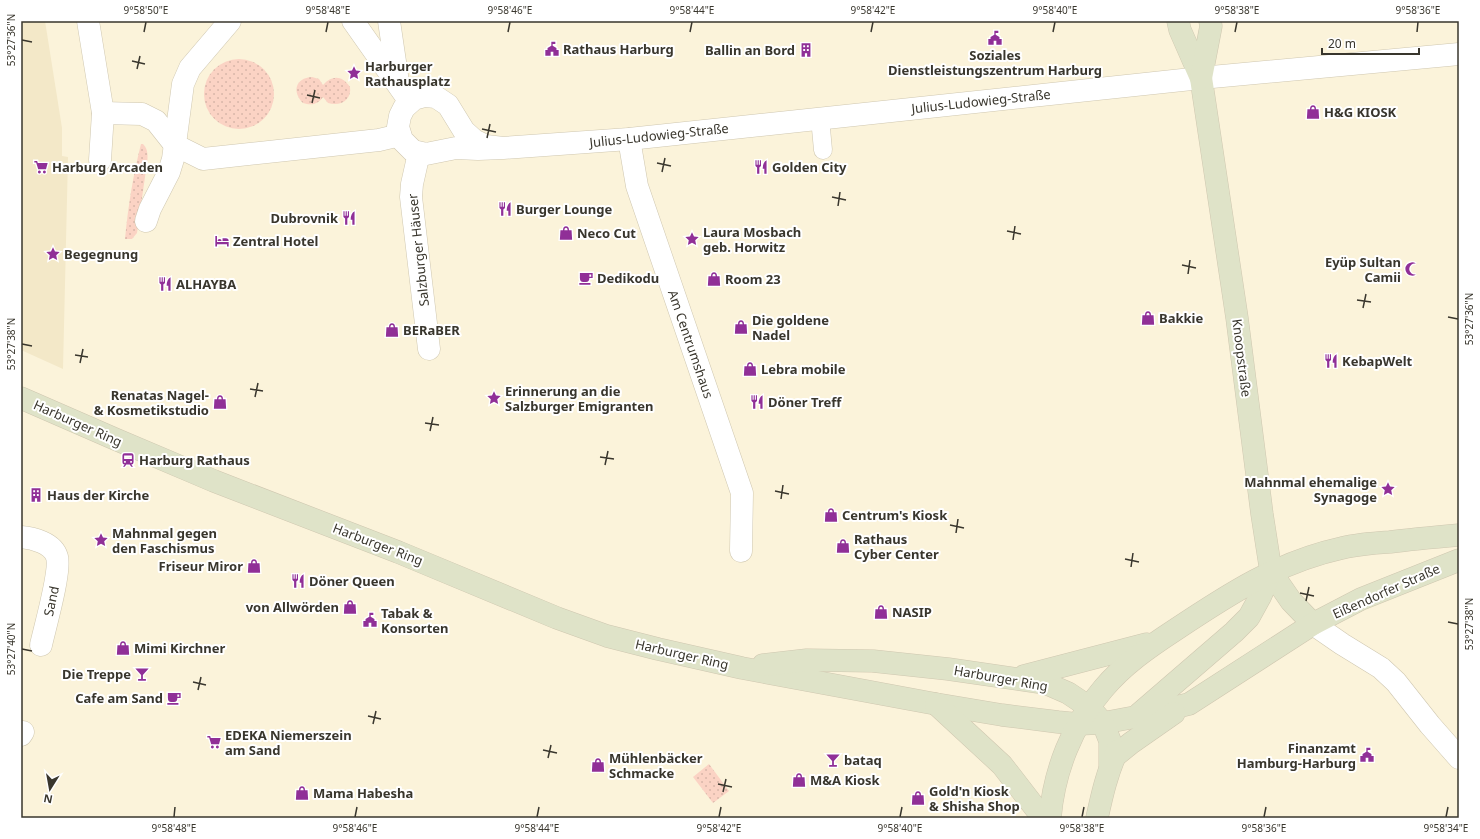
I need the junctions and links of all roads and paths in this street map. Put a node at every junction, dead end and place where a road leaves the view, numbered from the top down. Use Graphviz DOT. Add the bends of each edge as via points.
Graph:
graph roads {
  1 [pos="88,21"];
  2 [pos="230,21"];
  3 [pos="353,21"];
  4 [pos="390,21"];
  5 [pos="1178,21"];
  6 [pos="1210,21"];
  7 [pos="1459,54"];
  8 [pos="1201,78"];
  9 [pos="405,94"];
  10 [pos="103,113"];
  11 [pos="820,118"];
  12 [pos="400,135"];
  13 [pos="629,139"];
  14 [pos="175,145"];
  15 [pos="503,148"];
  16 [pos="823,150"];
  17 [pos="419,153"];
  18 [pos="100,160"];
  19 [pos="146,221"];
  20 [pos="429,349"];
  21 [pos="21,398"];
  22 [pos="1459,535"];
  23 [pos="21,537"];
  24 [pos="740,551"];
  25 [pos="1459,560"];
  26 [pos="1271,572"];
  27 [pos="1314,624"];
  28 [pos="1158,641"];
  29 [pos="41,645"];
  30 [pos="742,668"];
  31 [pos="1017,678"];
  32 [pos="936,704"];
  33 [pos="1189,704"];
  34 [pos="1084,716"];
  35 [pos="1135,717"];
  36 [pos="1103,723"];
  37 [pos="1459,758"];
  38 [pos="1113,760"];
  39 [pos="1043,818"];
  40 [pos="1050,818"];
  41 [pos="1097,818"];
  1 -- 10 [label="street"];
  2 -- 14 [label="street" via="190,68 183,84"];
  3 -- 9 [label="street"];
  4 -- 9 [label="street"];
  5 -- 8 [label="main road, Knoopstraße"];
  6 -- 8 [label="main road, Knoopstraße"];
  7 -- 8 [label="street, Julius-Ludowieg-Straße"];
  8 -- 11 [label="street, Julius-Ludowieg-Straße"];
  8 -- 26 [label="main road, Knoopstraße"];
  9 -- 12 [label="street" via="398,127"];
  9 -- 15 [label="street, Julius-Ludowieg-Straße" via="441,99 448,105 464,131 474,140 486,146"];
  10 -- 14 [label="street" via="142,114 156,121"];
  10 -- 18 [label="street"];
  11 -- 13 [label="street, Julius-Ludowieg-Straße"];
  11 -- 16 [label="lane"];
  12 -- 14 [label="street" via="379,140 203,159"];
  12 -- 17 [label="street" via="409,148"];
  13 -- 15 [label="street, Julius-Ludowieg-Straße"];
  13 -- 24 [label="street, Am Centrumshaus" via="637,186 742,493"];
  14 -- 19 [label="street" via="169,172"];
  15 -- 17 [label="street, Julius-Ludowieg-Straße" via="456,148 432,154"];
  17 -- 20 [label="street, Salzburger Häuser" via="411,197"];
  21 -- 30 [label="main road, Harburger Ring" via="214,481 564,620 607,636"];
  22 -- 26 [label="main road" via="1342,548 1303,559"];
  23 -- 29 [label="street, Sand" via="42,542 53,549 57,557 55,582"];
  25 -- 27 [label="main road, Eißendorfer Straße" via="1361,599"];
  26 -- 27 [label="main road, Knoopstraße" via="1290,601"];
  26 -- 28 [label="main road" via="1218,601"];
  26 -- 35 [label="main road" via="1249,617"];
  27 -- 33 [label="main road"];
  27 -- 37 [label="street" via="1381,668 1396,682"];
  28 -- 31 [label="main road"];
  28 -- 34 [label="main road" via="1122,668 1103,688"];
  30 -- 31 [label="main road, Harburger Ring" via="807,660 872,661"];
  30 -- 32 [label="main road, Harburger Ring"];
  31 -- 34 [label="main road, Harburger Ring" via="1045,683 1068,693"];
  32 -- 34 [label="main road, Harburger Ring" via="1002,715"];
  32 -- 39 [label="main road" via="1002,765"];
  33 -- 35 [label="main road"];
  33 -- 38 [label="main road" via="1131,743"];
  34 -- 36 [label="main road, Harburger Ring"];
  34 -- 40 [label="main road" via="1061,763 1051,801"];
  35 -- 36 [label="main road"];
  35 -- 38 [label="main road" via="1123,736"];
  36 -- 38 [label="main road, Harburger Ring" via="1110,741"];
  38 -- 41 [label="main road" via="1102,792"];
}
